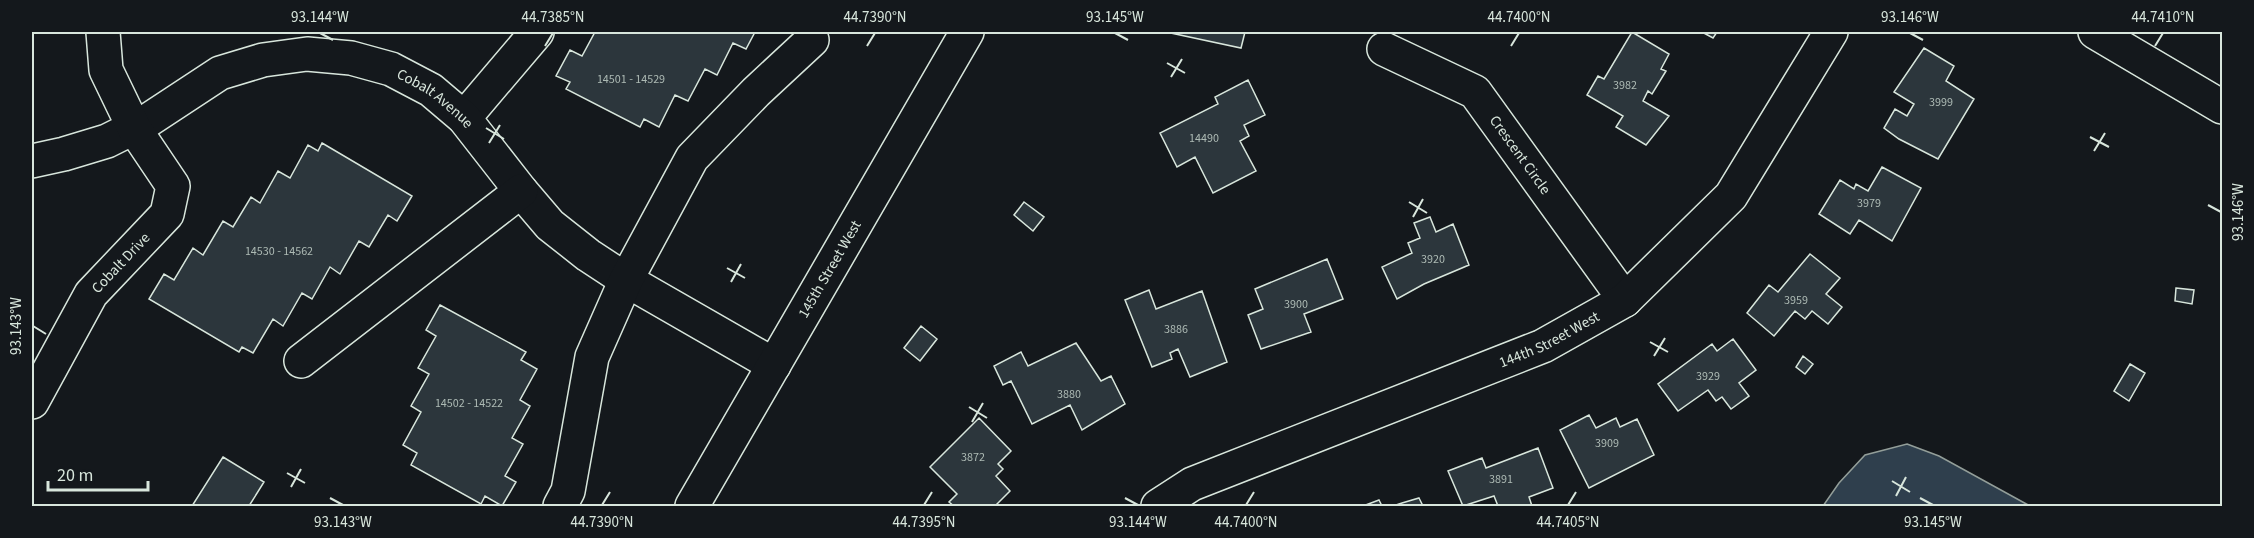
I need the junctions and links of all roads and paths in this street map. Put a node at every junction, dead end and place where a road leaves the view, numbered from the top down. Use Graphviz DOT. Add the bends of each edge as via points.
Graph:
graph roads {
  1 [pos="103,32"];
  2 [pos="537,32"];
  3 [pos="967,32"];
  4 [pos="1831,32"];
  5 [pos="2095,32"];
  6 [pos="812,40"];
  7 [pos="338,44"];
  8 [pos="1384,49"];
  9 [pos="2223,107"];
  10 [pos="464,118"];
  11 [pos="134,128"];
  12 [pos="32,160"];
  13 [pos="521,191"];
  14 [pos="626,280"];
  15 [pos="1625,300"];
  16 [pos="301,361"];
  17 [pos="774,365"];
  18 [pos="32,402"];
  19 [pos="560,507"];
  20 [pos="692,507"];
  21 [pos="1158,507"];
  1 -- 11 [label="street, Cobalt Drive" via="106,70"];
  2 -- 10 [label="street"];
  3 -- 17 [label="street, 145th Street West"];
  4 -- 15 [label="street, 144th Street West" via="1731,196"];
  5 -- 9 [label="street"];
  6 -- 14 [label="street" via="693,158"];
  7 -- 10 [label="street, Cobalt Avenue" via="351,58 391,69 431,90"];
  7 -- 11 [label="street, Cobalt Avenue" via="220,73"];
  8 -- 15 [label="street, Crescent Circle" via="1475,92"];
  10 -- 13 [label="street, Cobalt Avenue"];
  11 -- 12 [label="street, Cobalt Avenue" via="96,144"];
  11 -- 18 [label="street, Cobalt Drive" via="172,186 167,214 91,294"];
  13 -- 14 [label="street, Cobalt Avenue" via="550,225"];
  13 -- 16 [label="street"];
  14 -- 17 [label="street, Cobalt Avenue"];
  14 -- 19 [label="street" via="592,357 568,491"];
  15 -- 21 [label="street, 144th Street West" via="1544,346 1192,484"];
  17 -- 20 [label="street, 145th Street West"];
}
